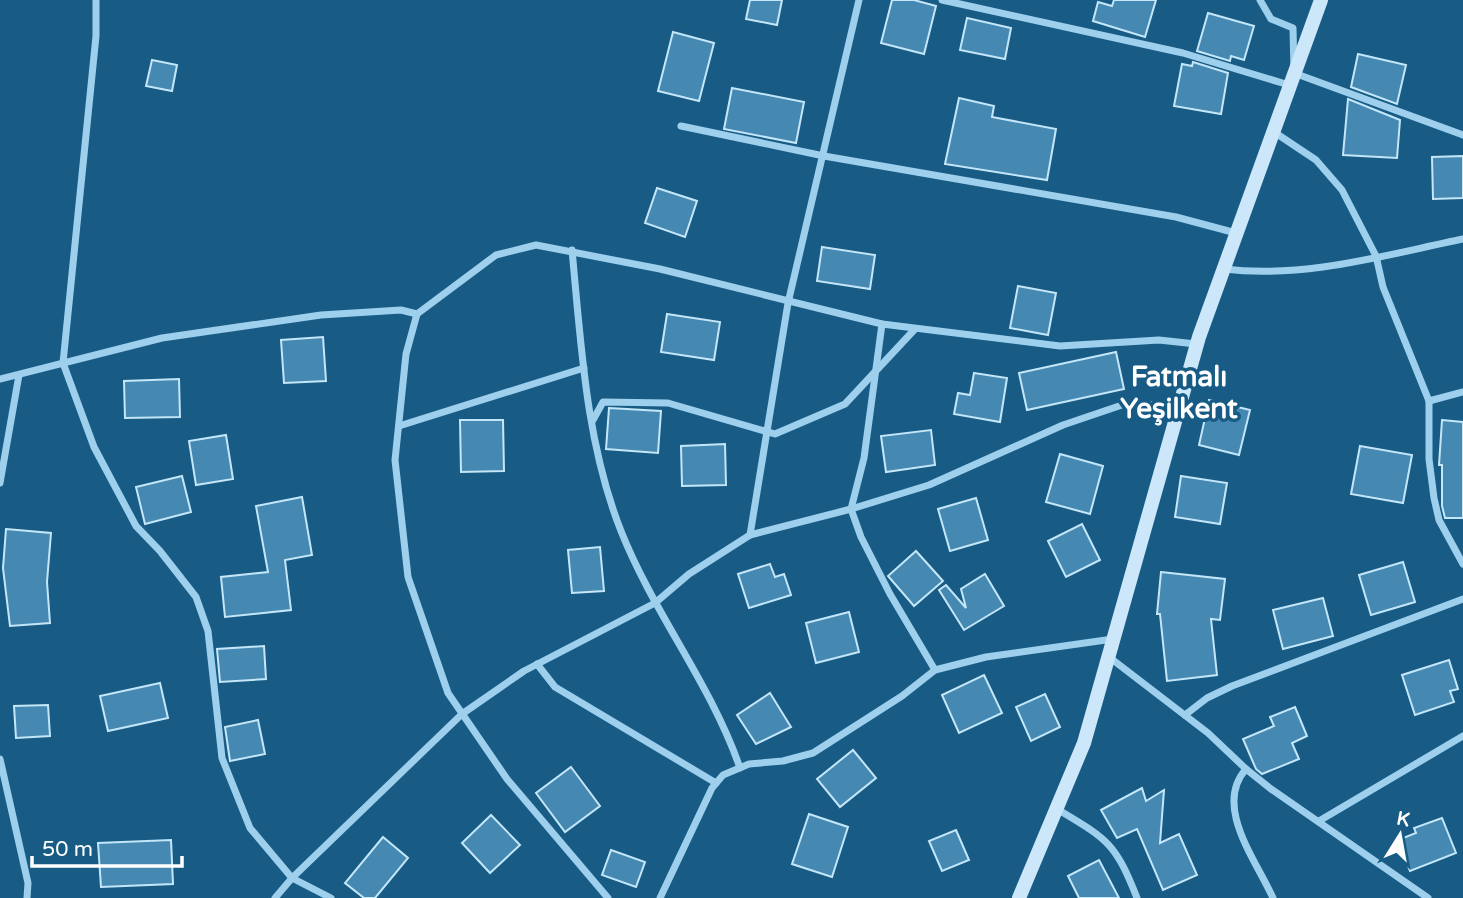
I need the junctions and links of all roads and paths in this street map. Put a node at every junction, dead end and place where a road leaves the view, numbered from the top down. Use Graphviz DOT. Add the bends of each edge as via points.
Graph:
graph roads {
  1 [pos="96,0"];
  2 [pos="859,0"];
  3 [pos="942,0"];
  4 [pos="1259,0"];
  5 [pos="1321,0"];
  6 [pos="1292,79"];
  7 [pos="681,125"];
  8 [pos="1273,131"];
  9 [pos="1463,135"];
  10 [pos="824,156"];
  11 [pos="1236,233"];
  12 [pos="1463,239"];
  13 [pos="572,250"];
  14 [pos="1376,256"];
  15 [pos="1223,268"];
  16 [pos="789,303"];
  17 [pos="417,314"];
  18 [pos="882,324"];
  19 [pos="915,328"];
  20 [pos="1196,344"];
  21 [pos="63,363"];
  22 [pos="584,368"];
  23 [pos="877,370"];
  24 [pos="19,375"];
  25 [pos="0,379"];
  26 [pos="1463,392"];
  27 [pos="1429,401"];
  28 [pos="1180,405"];
  29 [pos="593,420"];
  30 [pos="399,426"];
  31 [pos="766,432"];
  32 [pos="0,483"];
  33 [pos="851,509"];
  34 [pos="750,535"];
  35 [pos="1463,564"];
  36 [pos="1463,599"];
  37 [pos="655,603"];
  38 [pos="1113,639"];
  39 [pos="1108,657"];
  40 [pos="537,664"];
  41 [pos="935,670"];
  42 [pos="462,714"];
  43 [pos="1185,715"];
  44 [pos="1463,736"];
  45 [pos="0,759"];
  46 [pos="740,768"];
  47 [pos="1246,769"];
  48 [pos="716,783"];
  49 [pos="1056,808"];
  50 [pos="1320,821"];
  51 [pos="292,878"];
  52 [pos="27,898"];
  53 [pos="275,898"];
  54 [pos="331,898"];
  55 [pos="608,898"];
  56 [pos="660,898"];
  57 [pos="1019,898"];
  58 [pos="1137,898"];
  59 [pos="1273,898"];
  60 [pos="1428,898"];
  1 -- 21 [label="street"];
  2 -- 10 [label="street"];
  3 -- 6 [label="street"];
  4 -- 6 [label="street" via="1271,19 1293,28"];
  5 -- 6 [label="street"];
  6 -- 8 [label="street"];
  6 -- 9 [label="street"];
  7 -- 10 [label="street"];
  8 -- 11 [label="street"];
  8 -- 14 [label="street" via="1316,160 1342,190"];
  10 -- 11 [label="street" via="1176,217"];
  10 -- 16 [label="street"];
  11 -- 15 [label="street"];
  12 -- 14 [label="street"];
  13 -- 16 [label="street"];
  13 -- 17 [label="street" via="536,245 496,255"];
  13 -- 22 [label="street"];
  14 -- 15 [label="street" via="1291,272"];
  14 -- 27 [label="street" via="1387,297"];
  15 -- 20 [label="street"];
  16 -- 18 [label="street"];
  16 -- 31 [label="street"];
  17 -- 21 [label="street" via="401,310 321,315 162,338"];
  17 -- 30 [label="street" via="406,354"];
  18 -- 19 [label="street"];
  18 -- 23 [label="street"];
  19 -- 20 [label="street" via="1060,346 1159,340"];
  19 -- 23 [label="street"];
  20 -- 28 [label="street"];
  21 -- 24 [label="street"];
  21 -- 51 [label="street" via="94,447 136,527 196,597 208,631 222,758 250,828"];
  22 -- 29 [label="street"];
  22 -- 30 [label="street"];
  23 -- 31 [label="street" via="845,404 775,434"];
  23 -- 33 [label="street"];
  24 -- 25 [label="street"];
  24 -- 32 [label="street"];
  26 -- 27 [label="street"];
  27 -- 35 [label="street" via="1434,498 1439,520"];
  28 -- 33 [label="street" via="1125,404 1063,425 929,485"];
  28 -- 38 [label="street"];
  29 -- 31 [label="street" via="603,402 668,403"];
  29 -- 37 [label="street" via="601,478"];
  30 -- 42 [label="street" via="395,460 408,577 448,693"];
  31 -- 34 [label="street"];
  33 -- 34 [label="street"];
  33 -- 41 [label="street" via="878,571"];
  34 -- 37 [label="street"];
  36 -- 43 [label="street" via="1232,686"];
  37 -- 40 [label="street"];
  37 -- 46 [label="street" via="727,729"];
  38 -- 39 [label="street"];
  38 -- 41 [label="street" via="986,657"];
  39 -- 43 [label="street"];
  39 -- 49 [label="street" via="1084,743"];
  40 -- 42 [label="street"];
  40 -- 48 [label="street" via="555,687"];
  41 -- 46 [label="street" via="813,753"];
  42 -- 51 [label="street"];
  42 -- 55 [label="street" via="507,779"];
  43 -- 47 [label="street"];
  44 -- 50 [label="street"];
  45 -- 52 [label="street"];
  46 -- 48 [label="street"];
  47 -- 50 [label="street"];
  47 -- 59 [label="street" via="1236,780 1232,797 1237,824"];
  48 -- 56 [label="street"];
  49 -- 57 [label="street"];
  49 -- 58 [label="street" via="1105,838 1123,862"];
  50 -- 60 [label="street"];
  51 -- 53 [label="street"];
  51 -- 54 [label="street"];
}
